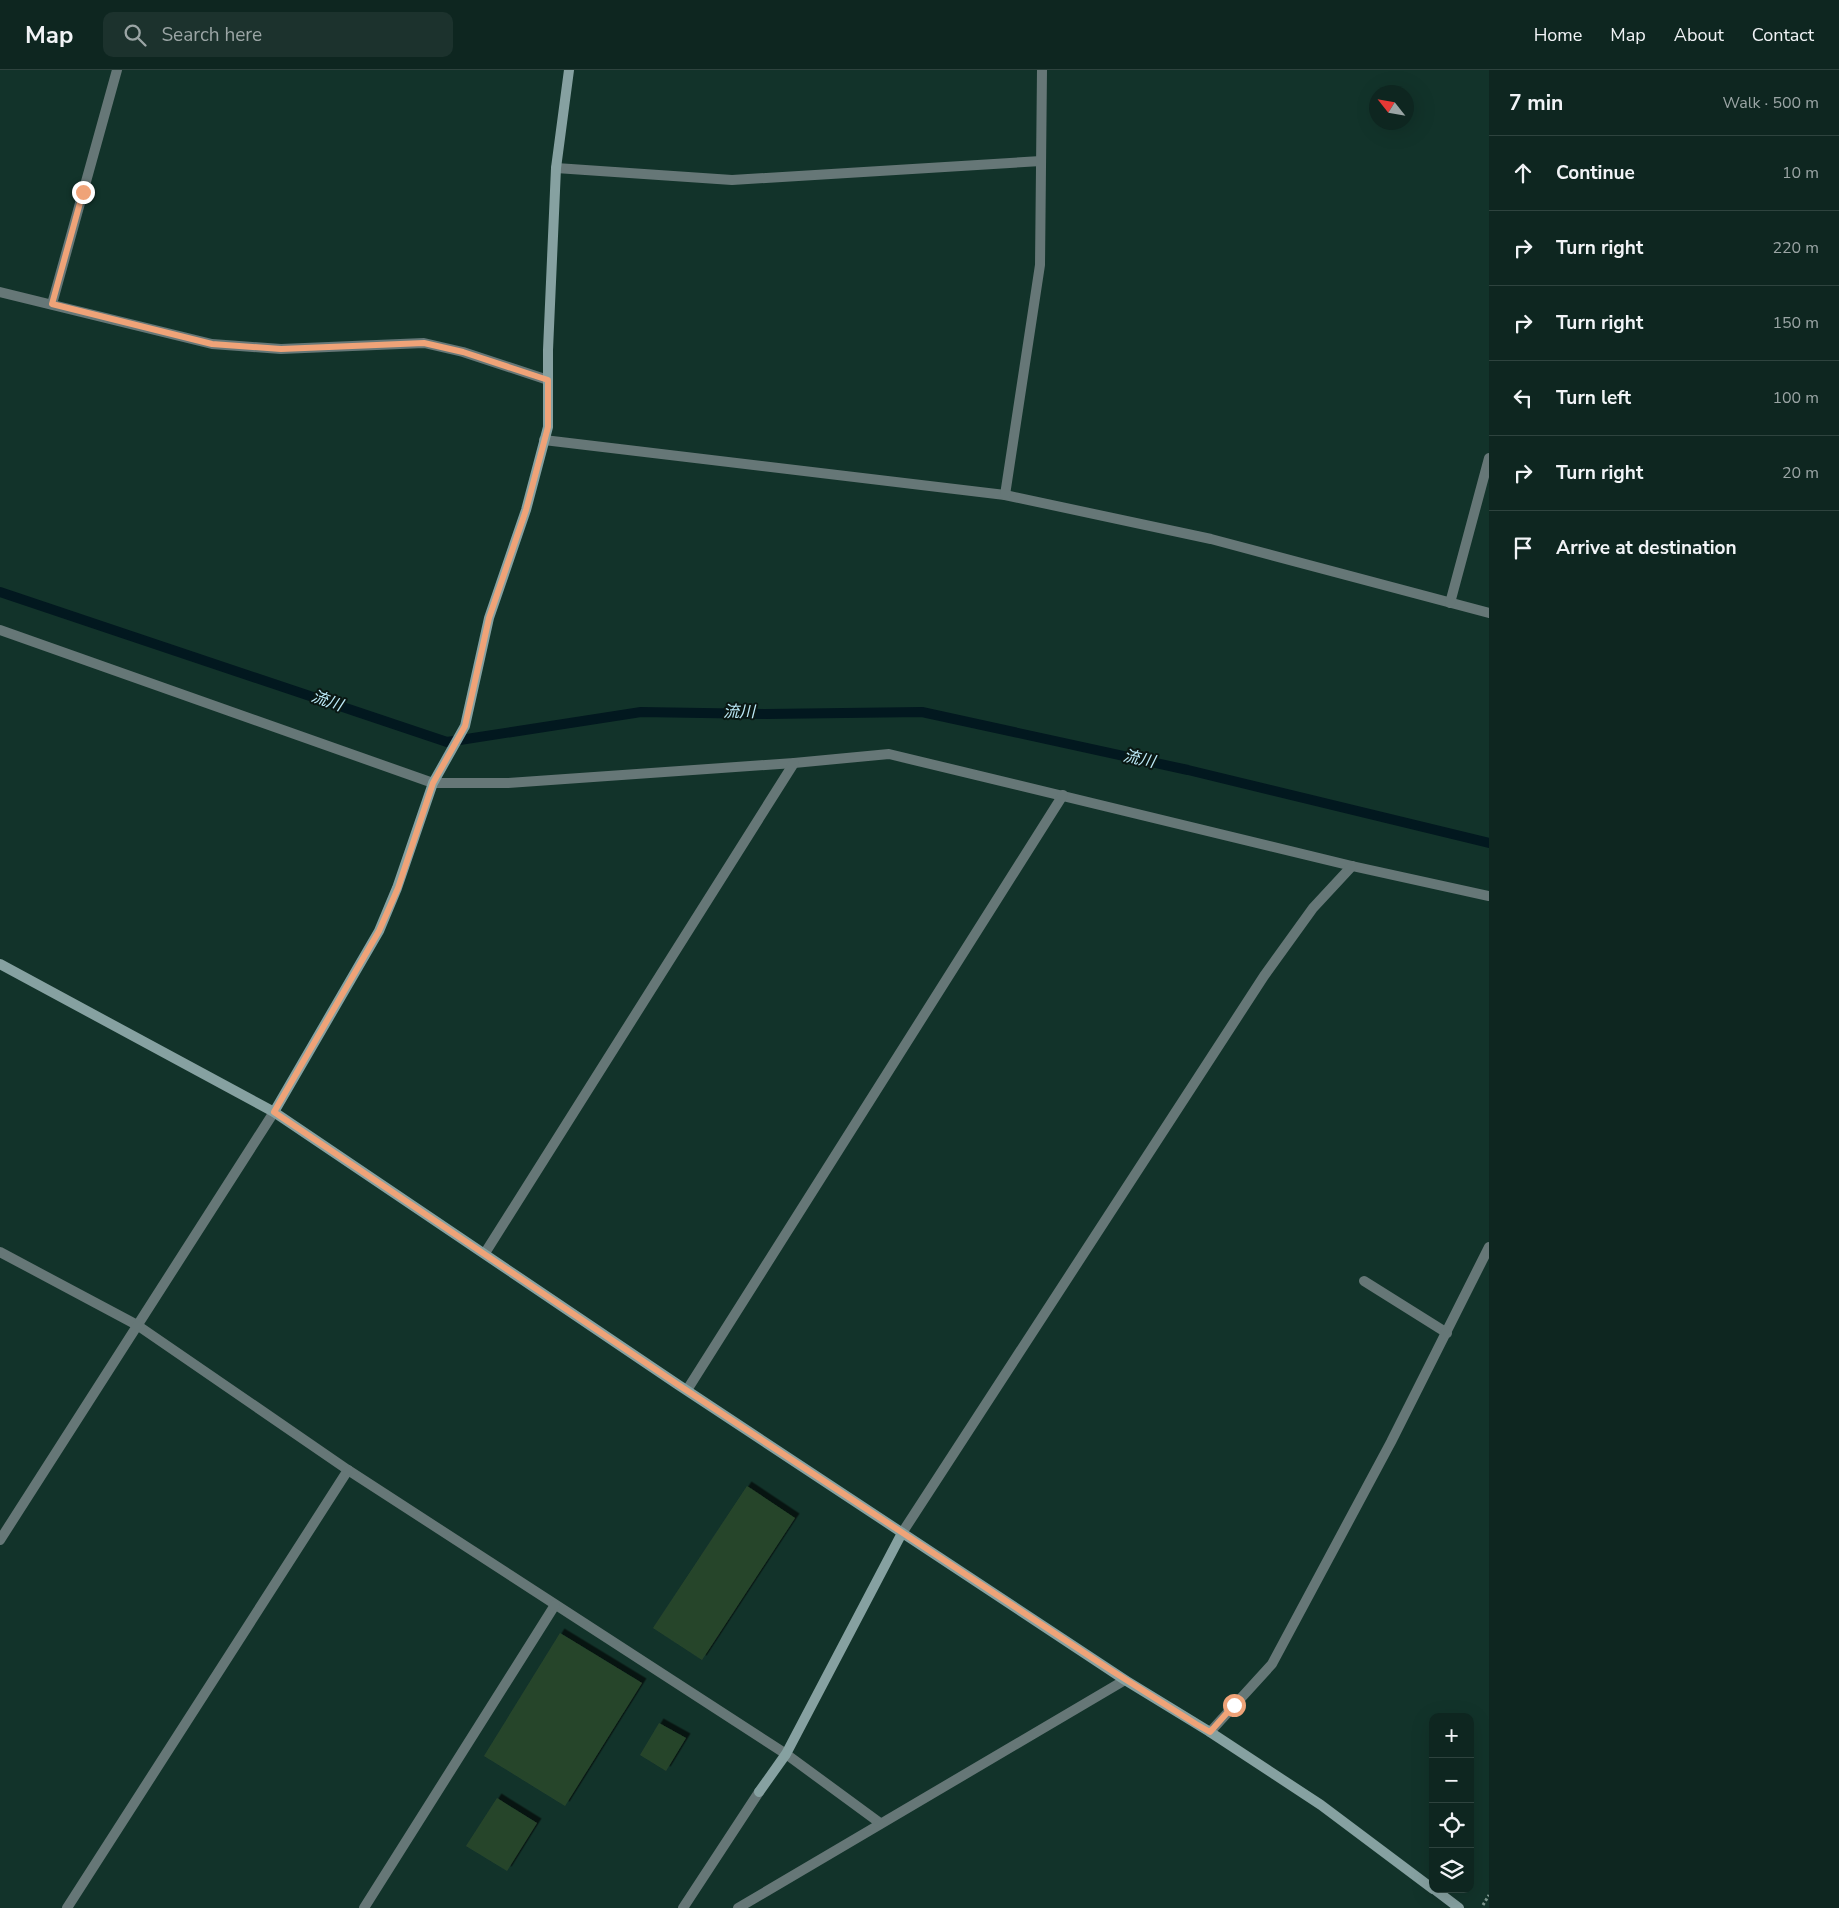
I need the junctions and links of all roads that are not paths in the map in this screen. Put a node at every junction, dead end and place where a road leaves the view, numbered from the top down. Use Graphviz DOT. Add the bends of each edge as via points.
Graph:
graph roads {
  1 [pos="117,70"];
  2 [pos="569,70"];
  3 [pos="1042,70"];
  4 [pos="1041,161"];
  5 [pos="556,168"];
  6 [pos="0,292"];
  7 [pos="52,304"];
  8 [pos="548,380"];
  9 [pos="544,440"];
  10 [pos="1489,458"];
  11 [pos="1005,495"];
  12 [pos="1450,603"];
  13 [pos="1489,613"];
  14 [pos="0,630"];
  15 [pos="794,763"];
  16 [pos="433,783"];
  17 [pos="1063,795"];
  18 [pos="1352,866"];
  19 [pos="1489,896"];
  20 [pos="0,964"];
  21 [pos="274,1112"];
  22 [pos="1489,1247"];
  23 [pos="0,1252"];
  24 [pos="485,1253"];
  25 [pos="1364,1281"];
  26 [pos="137,1325"];
  27 [pos="1446,1333"];
  28 [pos="687,1390"];
  29 [pos="348,1470"];
  30 [pos="902,1533"];
  31 [pos="0,1540"];
  32 [pos="555,1605"];
  33 [pos="1125,1680"];
  34 [pos="1210,1732"];
  35 [pos="786,1754"];
  36 [pos="880,1823"];
  37 [pos="1429,1886"];
  38 [pos="1438,1893"];
  39 [pos="67,1908"];
  40 [pos="364,1908"];
  41 [pos="683,1908"];
  42 [pos="738,1908"];
  43 [pos="1459,1908"];
  1 -- 7 [label="street"];
  2 -- 5 [label="street"];
  3 -- 4 [label="street"];
  4 -- 5 [label="street" via="732,180"];
  4 -- 11 [label="street" via="1040,265"];
  5 -- 8 [label="street"];
  6 -- 7 [label="street"];
  7 -- 8 [label="street" via="212,344 281,349 424,343 463,352"];
  8 -- 9 [label="street" via="548,427"];
  9 -- 11 [label="street"];
  9 -- 16 [label="street" via="526,510 489,618 465,726"];
  10 -- 12 [label="street"];
  11 -- 12 [label="street" via="1211,539"];
  12 -- 13 [label="street"];
  14 -- 16 [label="street"];
  15 -- 16 [label="street" via="508,783"];
  15 -- 17 [label="street" via="889,754"];
  15 -- 24 [label="street"];
  16 -- 21 [label="street" via="398,888 379,931"];
  17 -- 18 [label="street"];
  17 -- 28 [label="street"];
  18 -- 19 [label="street"];
  18 -- 30 [label="street" via="1312,908 1264,976"];
  20 -- 21 [label="street"];
  21 -- 24 [label="street"];
  21 -- 26 [label="street"];
  22 -- 27 [label="street"];
  23 -- 26 [label="street"];
  24 -- 28 [label="street"];
  25 -- 27 [label="street"];
  26 -- 29 [label="street"];
  26 -- 31 [label="street"];
  27 -- 34 [label="street" via="1272,1664"];
  28 -- 30 [label="street"];
  29 -- 32 [label="street"];
  29 -- 39 [label="street"];
  30 -- 33 [label="street"];
  30 -- 35 [label="street"];
  32 -- 35 [label="street"];
  32 -- 40 [label="street"];
  33 -- 34 [label="street"];
  33 -- 36 [label="street"];
  34 -- 37 [label="street" via="1321,1805"];
  35 -- 36 [label="street"];
  35 -- 41 [label="street"];
  36 -- 42 [label="street"];
  38 -- 43 [label="street"];
}
